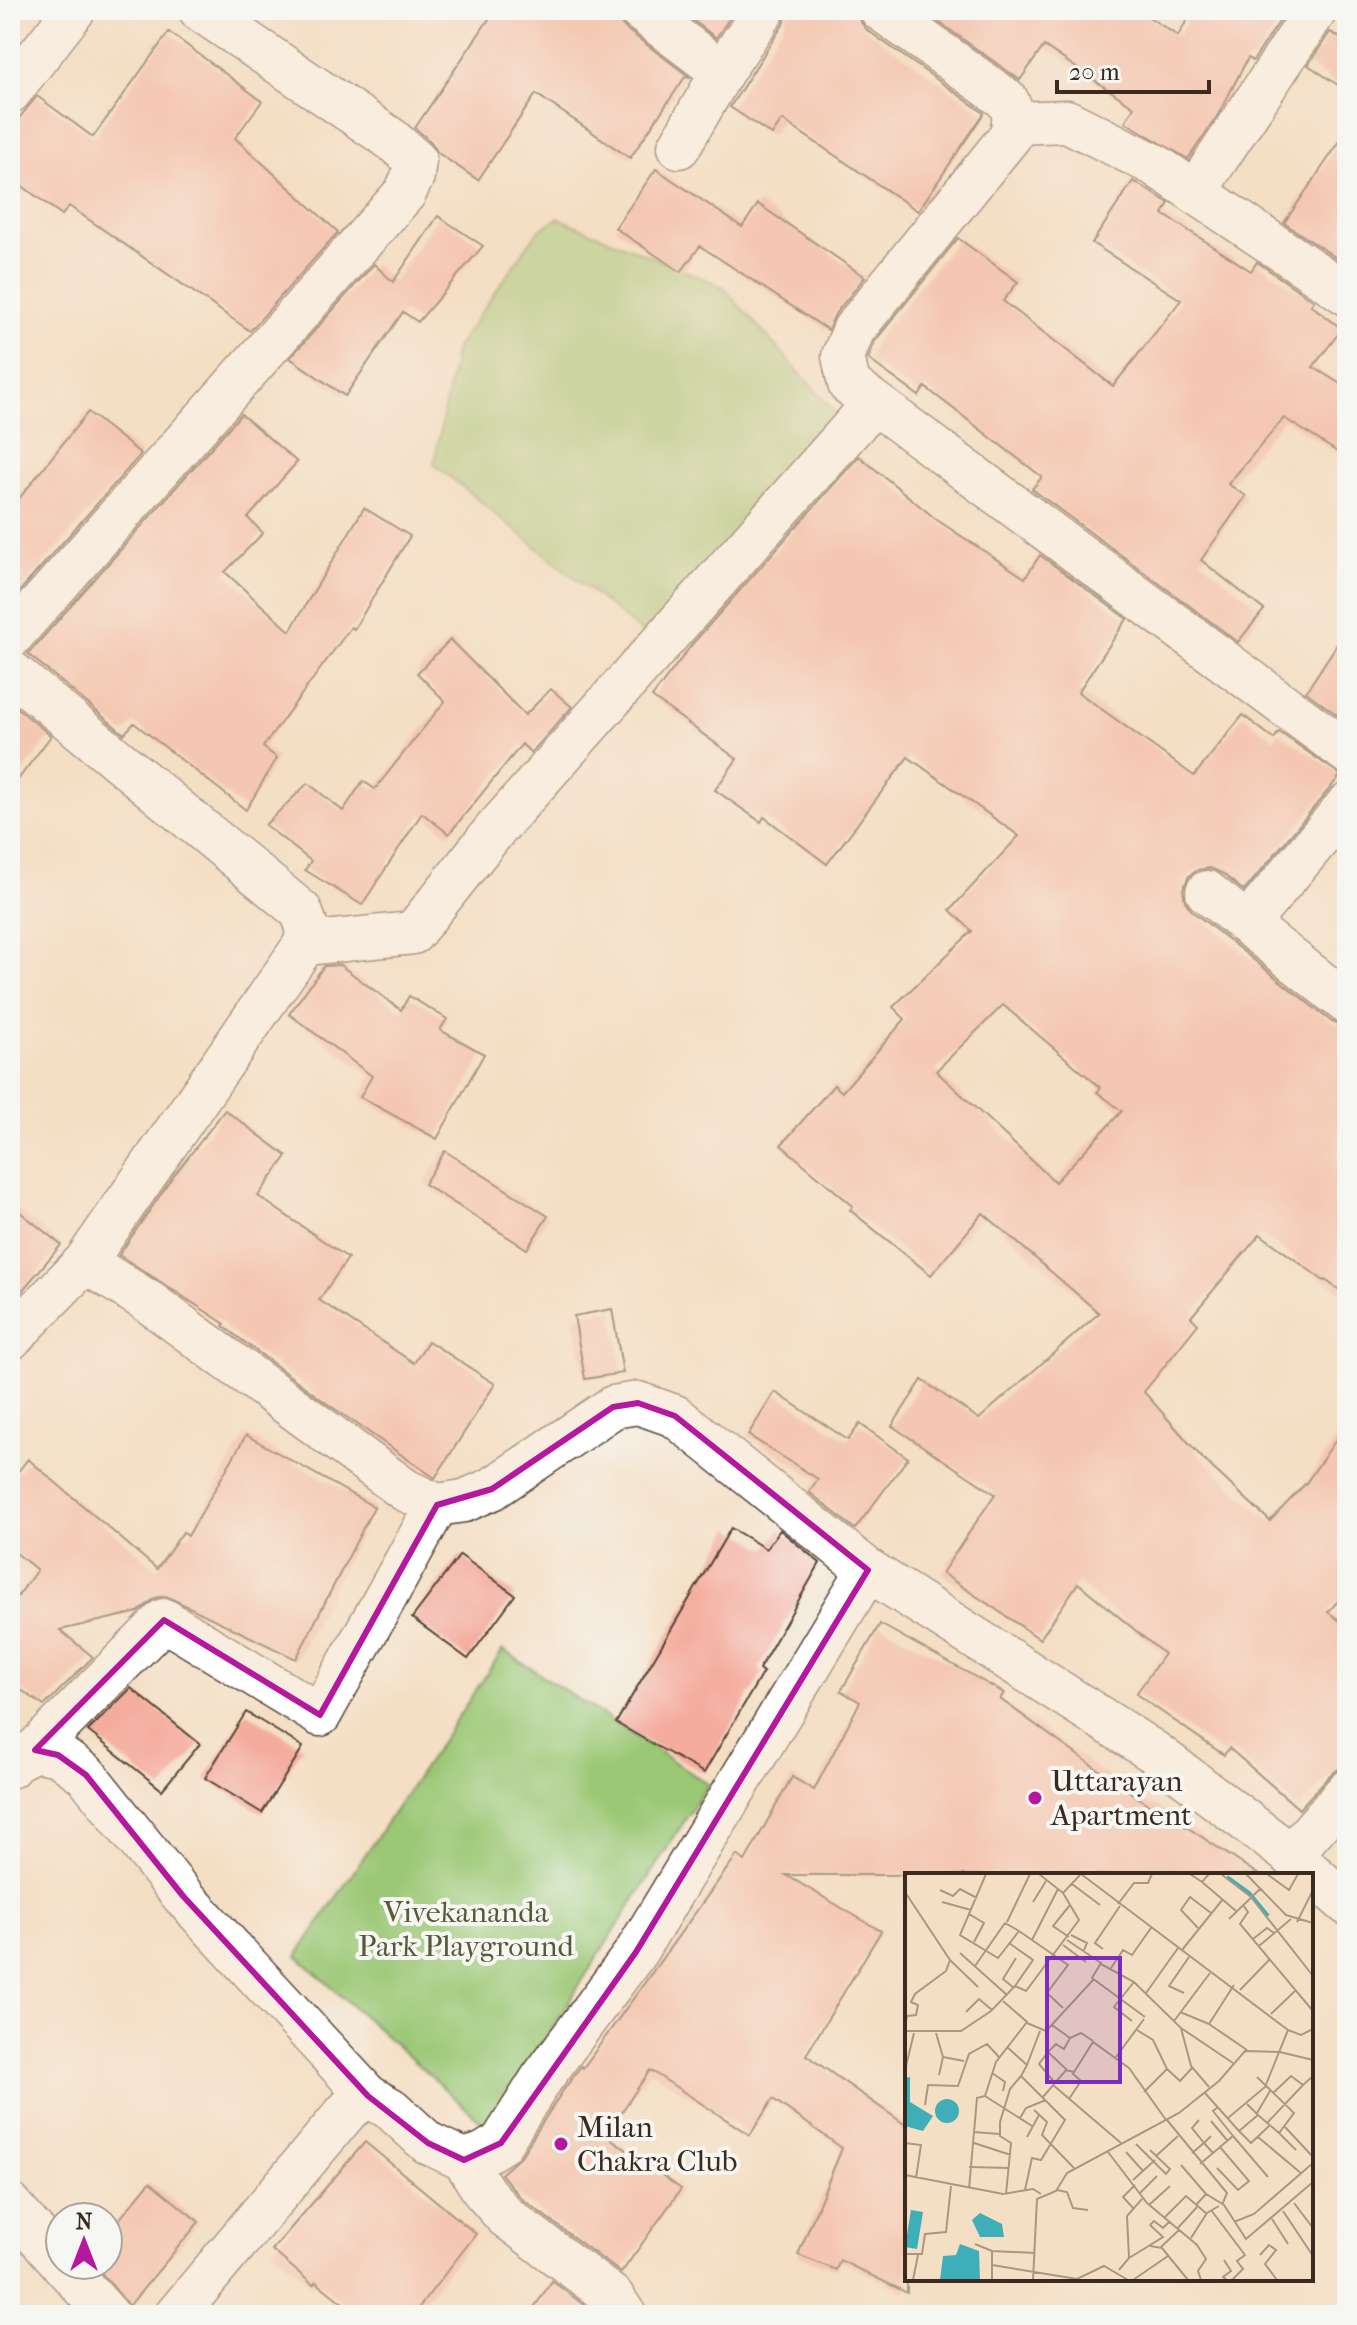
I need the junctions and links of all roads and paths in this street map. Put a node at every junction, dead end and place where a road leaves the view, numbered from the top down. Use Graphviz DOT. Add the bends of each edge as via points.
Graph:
graph roads {
  1 [pos="74,10"];
  2 [pos="200,10"];
  3 [pos="640,10"];
  4 [pos="764,10"];
  5 [pos="881,10"];
  6 [pos="1316,10"];
  7 [pos="722,72"];
  8 [pos="10,92"];
  9 [pos="1014,123"];
  10 [pos="679,147"];
  11 [pos="1195,192"];
  12 [pos="1347,294"];
  13 [pos="874,403"];
  14 [pos="10,638"];
  15 [pos="10,671"];
  16 [pos="1347,752"];
  17 [pos="1347,805"];
  18 [pos="1207,892"];
  19 [pos="1247,924"];
  20 [pos="305,944"];
  21 [pos="1347,1003"];
  22 [pos="85,1262"];
  23 [pos="10,1339"];
  24 [pos="437,1505"];
  25 [pos="868,1570"];
  26 [pos="22,1759"];
  27 [pos="1347,1791"];
  28 [pos="1291,1855"];
  29 [pos="1312,1873"];
  30 [pos="1313,1874"];
  31 [pos="1347,1904"];
  32 [pos="368,2096"];
  33 [pos="464,2160"];
  34 [pos="10,2205"];
  35 [pos="44,2243"];
  36 [pos="78,2281"];
  37 [pos="108,2315"];
  38 [pos="176,2315"];
  39 [pos="625,2315"];
  1 -- 8 [label="street"];
  2 -- 14 [label="street" via="391,139 415,160 413,176 405,193"];
  3 -- 7 [label="street"];
  4 -- 7 [label="street"];
  5 -- 9 [label="street" via="1007,100"];
  6 -- 11 [label="street"];
  7 -- 10 [label="street"];
  9 -- 11 [label="street" via="1067,121 1155,165"];
  9 -- 13 [label="street" via="1011,135 854,329 843,356 849,384"];
  11 -- 12 [label="street"];
  13 -- 16 [label="street"];
  13 -- 20 [label="street" via="494,831 413,933"];
  15 -- 20 [label="street" via="301,911 307,927"];
  17 -- 19 [label="street"];
  18 -- 19 [label="street"];
  19 -- 21 [label="street"];
  20 -- 22 [label="street"];
  22 -- 23 [label="street"];
  22 -- 24 [label="street" via="149,1302 405,1490"];
  24 -- 25 [label="street" via="492,1489 613,1407 638,1403 675,1416"];
  24 -- 26 [label="street" via="320,1715 164,1620"];
  25 -- 28 [label="street" via="1154,1752"];
  25 -- 33 [label="street" via="636,1952 542,2078 501,2143"];
  26 -- 32 [label="street" via="58,1755 86,1775 183,1896"];
  27 -- 28 [label="street"];
  28 -- 29 [label="street"];
  30 -- 31 [label="street"];
  32 -- 33 [label="street" via="428,2143"];
  32 -- 38 [label="street" via="348,2110"];
  33 -- 39 [label="street" via="505,2216 613,2297"];
  34 -- 35 [label="street"];
  36 -- 37 [label="street"];
}
